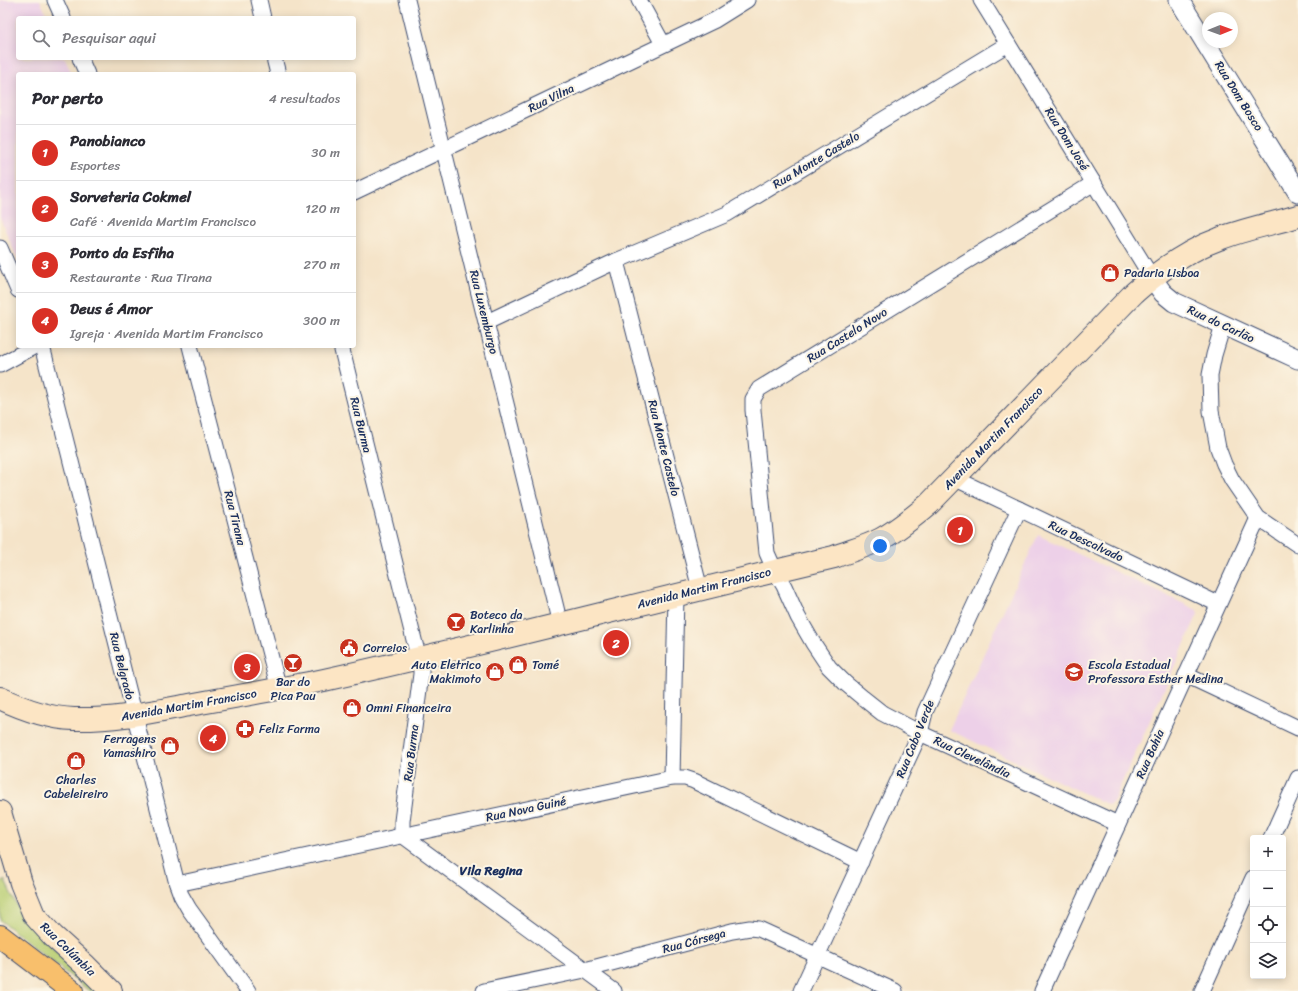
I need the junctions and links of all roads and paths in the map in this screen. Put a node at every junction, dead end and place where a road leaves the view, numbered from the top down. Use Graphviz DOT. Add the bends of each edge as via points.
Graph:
graph roads {
  1 [pos="55,0"];
  2 [pos="259,0"];
  3 [pos="407,0"];
  4 [pos="639,0"];
  5 [pos="747,0"];
  6 [pos="981,0"];
  7 [pos="1179,0"];
  8 [pos="62,16"];
  9 [pos="263,16"];
  10 [pos="663,44"];
  11 [pos="1008,44"];
  12 [pos="81,60"];
  13 [pos="274,60"];
  14 [pos="85,72"];
  15 [pos="278,72"];
  16 [pos="444,149"];
  17 [pos="1094,183"];
  18 [pos="356,191"];
  19 [pos="1298,193"];
  20 [pos="1298,216"];
  21 [pos="0,248"];
  22 [pos="616,261"];
  23 [pos="1152,278"];
  24 [pos="16,285"];
  25 [pos="487,322"];
  26 [pos="1223,325"];
  27 [pos="31,348"];
  28 [pos="42,348"];
  29 [pos="191,348"];
  30 [pos="341,348"];
  31 [pos="1298,359"];
  32 [pos="0,365"];
  33 [pos="954,478"];
  34 [pos="1019,509"];
  35 [pos="1258,518"];
  36 [pos="1298,545"];
  37 [pos="775,571"];
  38 [pos="700,589"];
  39 [pos="676,595"];
  40 [pos="1218,604"];
  41 [pos="560,624"];
  42 [pos="418,658"];
  43 [pos="1186,675"];
  44 [pos="279,689"];
  45 [pos="0,698"];
  46 [pos="134,715"];
  47 [pos="1298,728"];
  48 [pos="920,733"];
  49 [pos="672,778"];
  50 [pos="1298,778"];
  51 [pos="0,812"];
  52 [pos="1118,824"];
  53 [pos="402,835"];
  54 [pos="1272,835"];
  55 [pos="861,862"];
  56 [pos="177,884"];
  57 [pos="1250,885"];
  58 [pos="0,936"];
  59 [pos="817,956"];
  60 [pos="585,970"];
  61 [pos="72,991"];
  62 [pos="111,991"];
  63 [pos="248,991"];
  64 [pos="488,991"];
  65 [pos="614,991"];
  66 [pos="801,991"];
  67 [pos="895,991"];
  68 [pos="1042,991"];
  69 [pos="1202,991"];
  1 -- 8 [label="street"];
  2 -- 9 [label="street"];
  3 -- 16 [label="street, Rua Luxemburgo"];
  4 -- 10 [label="street"];
  5 -- 10 [label="street, Rua Vilna" via="716,20"];
  6 -- 11 [label="street, Rua Dom José"];
  7 -- 19 [label="street, Rua Dom Bosco"];
  10 -- 16 [label="street, Rua Vilna"];
  11 -- 17 [label="street, Rua Dom José"];
  11 -- 22 [label="street, Rua Monte Castelo" via="727,214"];
  12 -- 14 [label="street"];
  13 -- 15 [label="street"];
  16 -- 18 [label="street, Rua Vilna"];
  16 -- 25 [label="street, Rua Luxemburgo"];
  17 -- 23 [label="street, Rua Dom José"];
  17 -- 37 [label="street, Rua Castelo Novo" via="759,389 753,399 753,410 767,552"];
  20 -- 23 [label="main road, Avenida Martim Francisco" via="1220,238 1171,264"];
  21 -- 24 [label="street"];
  22 -- 25 [label="street, Rua Monte Castelo"];
  22 -- 38 [label="street, Rua Monte Castelo"];
  23 -- 26 [label="street, Rua do Carlão" via="1169,299"];
  23 -- 33 [label="main road, Avenida Martim Francisco" via="1134,293"];
  25 -- 41 [label="street, Rua Luxemburgo"];
  26 -- 31 [label="street, Rua do Carlão"];
  26 -- 35 [label="street" via="1210,375 1214,430 1224,464"];
  27 -- 32 [label="street"];
  28 -- 46 [label="street, Rua Belgrado"];
  29 -- 44 [label="street, Rua Tirana"];
  30 -- 42 [label="street, Rua Burma"];
  33 -- 34 [label="street, Rua Descalvado"];
  33 -- 37 [label="main road, Avenida Martim Francisco" via="902,526 880,539 834,557"];
  34 -- 40 [label="street, Rua Descalvado"];
  34 -- 48 [label="street, Rua Cabo Verde" via="925,712"];
  35 -- 36 [label="street"];
  35 -- 40 [label="street, Rua Bahia"];
  37 -- 38 [label="main road, Avenida Martim Francisco"];
  37 -- 48 [label="street, Rua Clevelândia" via="802,624 829,667 877,709"];
  38 -- 39 [label="main road, Avenida Martim Francisco"];
  39 -- 41 [label="main road, Avenida Martim Francisco"];
  39 -- 49 [label="street"];
  40 -- 43 [label="street, Rua Bahia"];
  41 -- 42 [label="main road, Avenida Martim Francisco"];
  42 -- 44 [label="main road, Avenida Martim Francisco"];
  42 -- 53 [label="street, Rua Burma" via="421,674"];
  43 -- 47 [label="street"];
  43 -- 52 [label="street, Rua Bahia"];
  44 -- 46 [label="main road, Avenida Martim Francisco"];
  45 -- 46 [label="main road, Avenida Martim Francisco" via="30,710 72,719"];
  46 -- 56 [label="street, Rua Belgrado"];
  48 -- 52 [label="street, Rua Clevelândia"];
  48 -- 55 [label="street, Rua Cabo Verde"];
  49 -- 53 [label="street, Rua Nova Guiné"];
  49 -- 55 [label="street, Rua Nova Guiné" via="694,781"];
  50 -- 54 [label="street"];
  51 -- 62 [label="main road, Rua Colúmbia" via="21,883 34,915"];
  52 -- 68 [label="street, Rua Bahia"];
  53 -- 56 [label="street, Rua Nova Guiné"];
  53 -- 60 [label="street"];
  55 -- 59 [label="street, Rua Cabo Verde"];
  56 -- 63 [label="street, Rua Belgrado" via="189,908"];
  57 -- 69 [label="street"];
  58 -- 61 [label="main road"];
  59 -- 60 [label="street, Rua Córsega" via="759,930 741,928"];
  59 -- 66 [label="street, Rua Cabo Verde"];
  59 -- 67 [label="street, Rua Córsega"];
  60 -- 64 [label="street, Rua Córsega"];
  60 -- 65 [label="street"];
}
